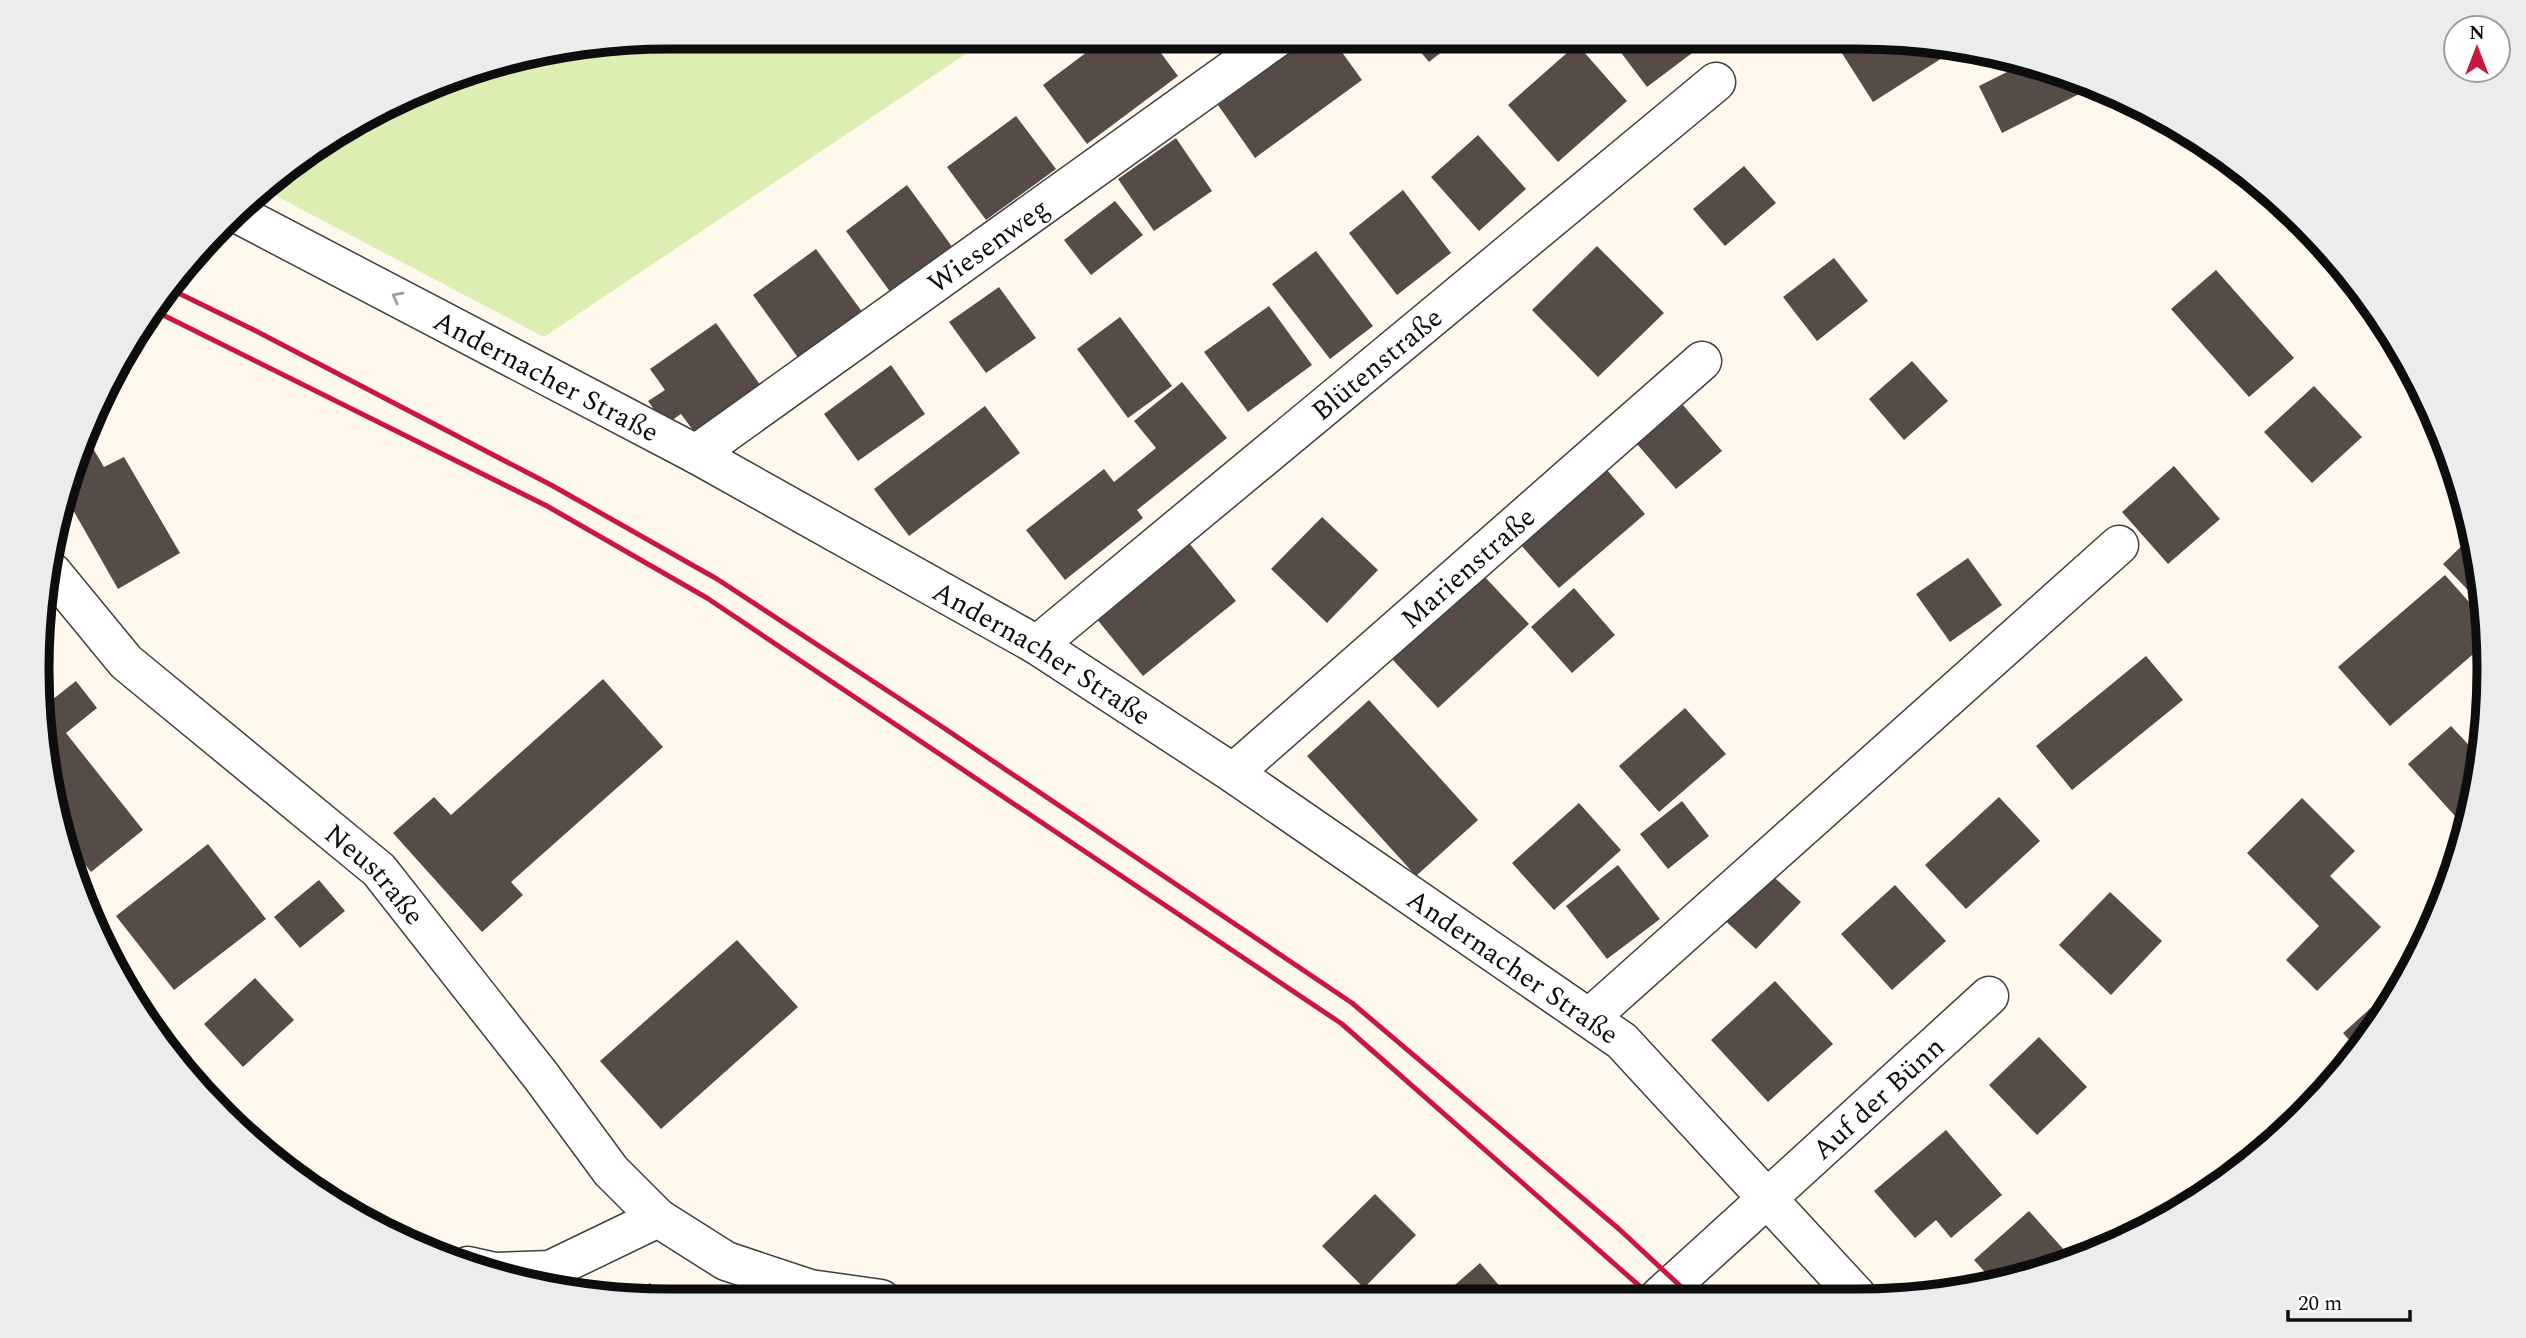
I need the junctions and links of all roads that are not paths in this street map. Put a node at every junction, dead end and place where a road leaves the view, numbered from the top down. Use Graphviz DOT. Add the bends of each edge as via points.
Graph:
graph roads {
  1 [pos="1261,49"];
  2 [pos="1716,82"];
  3 [pos="245,218"];
  4 [pos="1702,361"];
  5 [pos="696,454"];
  6 [pos="2119,545"];
  7 [pos="56,577"];
  8 [pos="1037,645"];
  9 [pos="1233,773"];
  10 [pos="1989,996"];
  11 [pos="1589,1018"];
  12 [pos="1767,1199"];
  13 [pos="658,1218"];
  14 [pos="522,1271"];
  15 [pos="810,1289"];
  16 [pos="1668,1289"];
  17 [pos="1851,1289"];
  1 -- 5 [label="street, Wiesenweg"];
  2 -- 8 [label="street, Blütenstraße"];
  5 -- 3 [label="street, Andernacher Straße, one-way"];
  4 -- 9 [label="street, Marienstraße"];
  5 -- 8 [label="street, Andernacher Straße"];
  6 -- 11 [label="street"];
  7 -- 13 [label="street, Neustraße" via="126,662 379,870 611,1171"];
  8 -- 9 [label="street, Andernacher Straße"];
  9 -- 11 [label="street, Andernacher Straße"];
  10 -- 12 [label="street, Auf der Bünn"];
  11 -- 12 [label="street, Andernacher Straße" via="1622,1041"];
  12 -- 16 [label="street, Auf der Bünn"];
  12 -- 17 [label="street, Andernacher Straße"];
  13 -- 14 [label="street" via="550,1270"];
  13 -- 15 [label="street, Neustraße" via="726,1261"];
}
